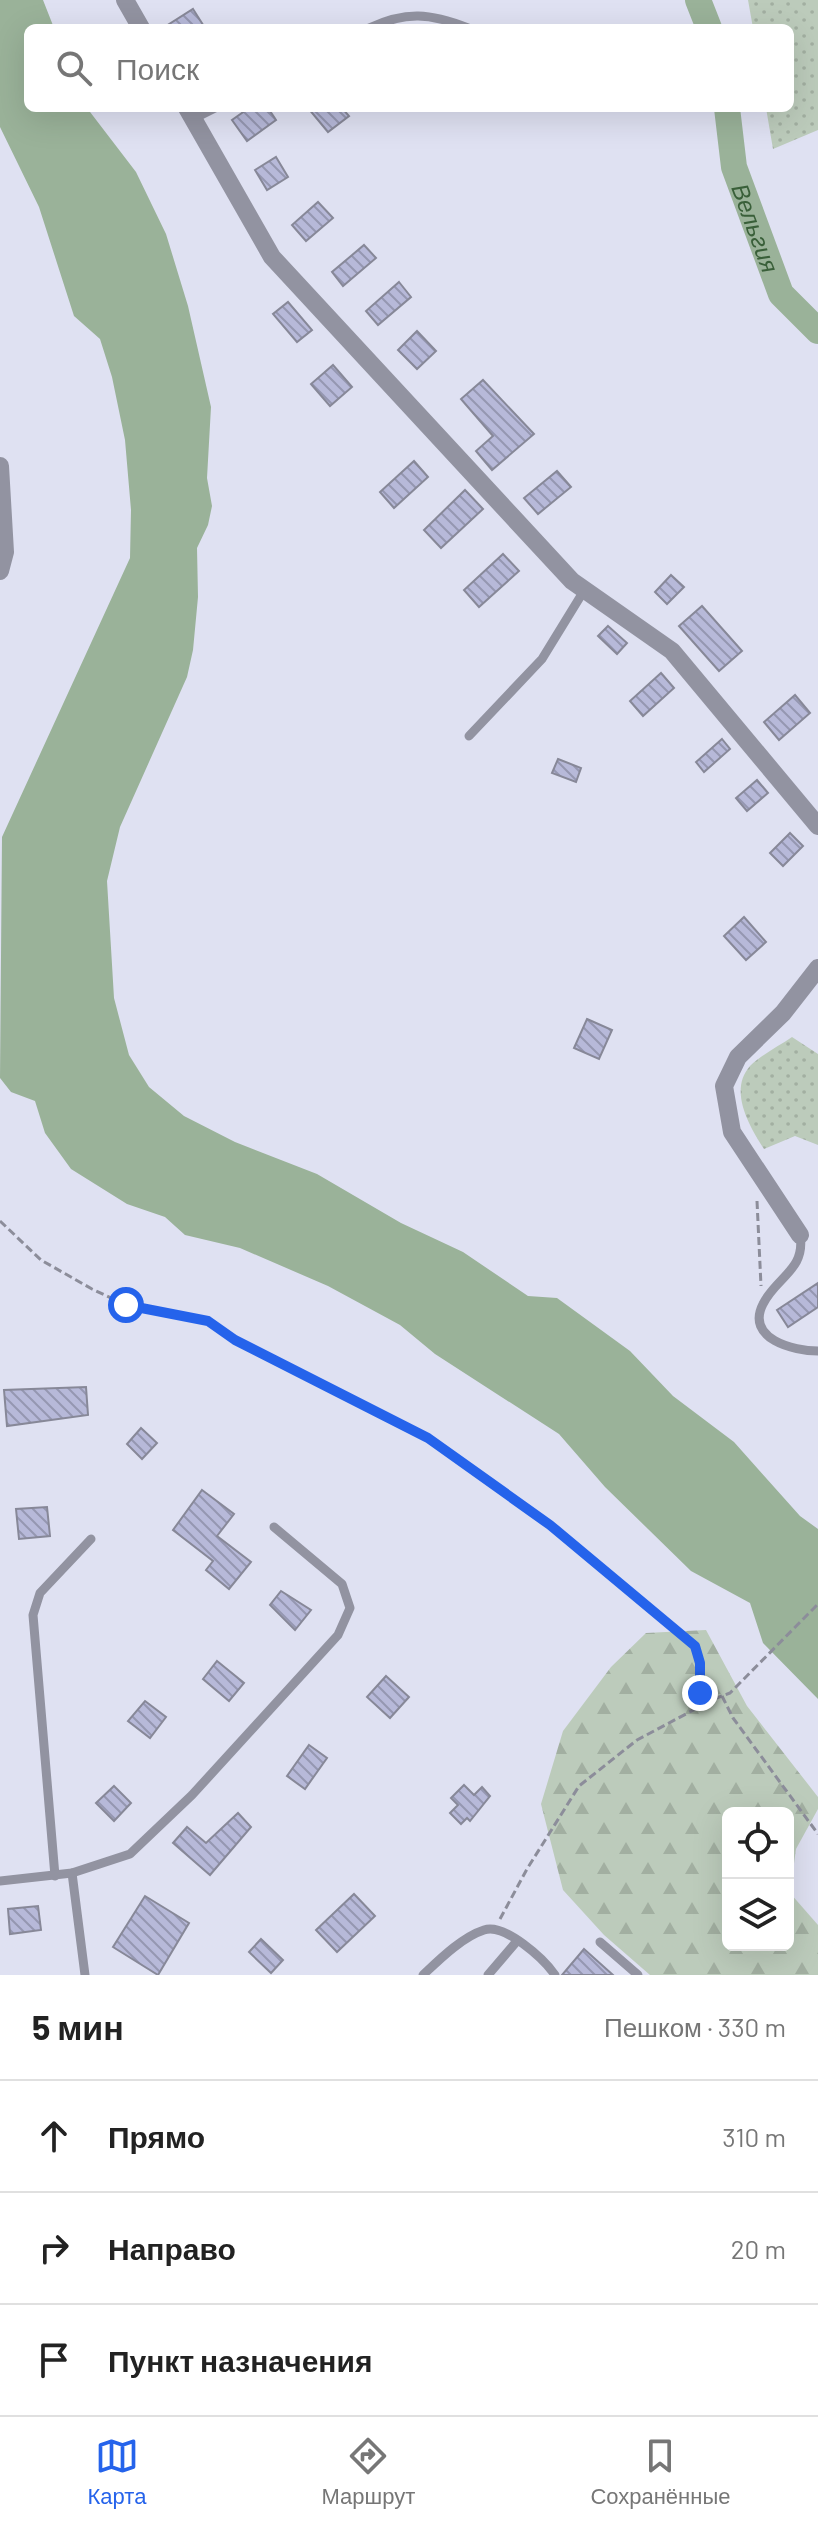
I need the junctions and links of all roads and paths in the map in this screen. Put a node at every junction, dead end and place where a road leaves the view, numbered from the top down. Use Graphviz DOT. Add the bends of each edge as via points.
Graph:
graph roads {
  1 [pos="125,0"];
  2 [pos="139,24"];
  3 [pos="378,24"];
  4 [pos="458,24"];
  5 [pos="190,114"];
  6 [pos="0,466"];
  7 [pos="0,571"];
  8 [pos="585,589"];
  9 [pos="469,736"];
  10 [pos="818,826"];
  11 [pos="818,968"];
  12 [pos="759,1178"];
  13 [pos="0,1221"];
  14 [pos="800,1235"];
  15 [pos="760,1307"];
  16 [pos="818,1351"];
  17 [pos="274,1527"];
  18 [pos="91,1539"];
  19 [pos="818,1604"];
  20 [pos="722,1696"];
  21 [pos="714,1699"];
  22 [pos="818,1834"];
  23 [pos="72,1873"];
  24 [pos="55,1876"];
  25 [pos="0,1881"];
  26 [pos="499,1930"];
  27 [pos="517,1941"];
  28 [pos="600,1942"];
  29 [pos="85,1975"];
  30 [pos="423,1975"];
  31 [pos="488,1975"];
  32 [pos="555,1975"];
  33 [pos="638,1975"];
  1 -- 2 [label="street"];
  3 -- 4 [label="lane" via="393,17 437,16"];
  5 -- 8 [label="street" via="272,257"];
  6 -- 7 [label="street" via="5,552"];
  8 -- 9 [label="lane" via="542,659"];
  8 -- 10 [label="street" via="672,651"];
  11 -- 12 [label="street" via="783,1013 738,1057 724,1086 732,1132"];
  12 -- 14 [label="street"];
  12 -- 15 [label="path"];
  13 -- 21 [label="path" via="41,1260 92,1289 126,1305 208,1321 235,1340 401,1422 550,1525 695,1646 700,1693"];
  14 -- 15 [label="lane" via="803,1250 794,1269"];
  15 -- 16 [label="lane" via="764,1331 780,1346"];
  17 -- 23 [label="lane" via="342,1584 350,1608 338,1635 130,1854"];
  18 -- 24 [label="lane" via="40,1593 33,1615"];
  19 -- 20 [label="path"];
  20 -- 21 [label="path"];
  20 -- 22 [label="path"];
  21 -- 26 [label="path" via="637,1740 579,1786 501,1913"];
  23 -- 24 [label="lane"];
  23 -- 29 [label="lane"];
  24 -- 25 [label="lane"];
  26 -- 27 [label="lane"];
  26 -- 30 [label="lane" via="484,1930"];
  27 -- 31 [label="lane"];
  27 -- 32 [label="lane" via="539,1954"];
  28 -- 33 [label="lane"];
}
